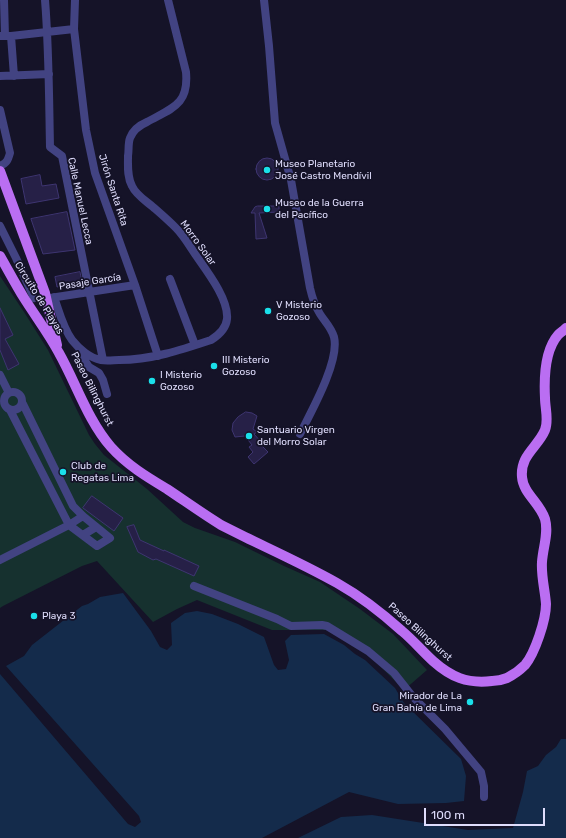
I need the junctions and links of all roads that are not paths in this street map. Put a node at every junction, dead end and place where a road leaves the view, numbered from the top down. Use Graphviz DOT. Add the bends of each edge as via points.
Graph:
graph roads {
  1 [pos="4,0"];
  2 [pos="45,0"];
  3 [pos="75,0"];
  4 [pos="168,0"];
  5 [pos="264,0"];
  6 [pos="74,29"];
  7 [pos="48,32"];
  8 [pos="5,36"];
  9 [pos="49,74"];
  10 [pos="0,76"];
  11 [pos="14,76"];
  12 [pos="0,110"];
  13 [pos="0,166"];
  14 [pos="0,171"];
  15 [pos="0,226"];
  16 [pos="0,256"];
  17 [pos="170,279"];
  18 [pos="135,284"];
  19 [pos="89,292"];
  20 [pos="34,298"];
  21 [pos="51,298"];
  22 [pos="31,308"];
  23 [pos="566,328"];
  24 [pos="196,345"];
  25 [pos="79,348"];
  26 [pos="59,351"];
  27 [pos="158,356"];
  28 [pos="103,360"];
  29 [pos="0,375"];
  30 [pos="107,394"];
  31 [pos="5,396"];
  32 [pos="23,404"];
  33 [pos="10,410"];
  34 [pos="300,434"];
  35 [pos="83,516"];
  36 [pos="69,525"];
  37 [pos="96,527"];
  38 [pos="83,536"];
  39 [pos="0,560"];
  40 [pos="194,586"];
  41 [pos="484,797"];
  1 -- 8 [label="street"];
  2 -- 7 [label="street, Calle Manuel Lecca"];
  3 -- 6 [label="street, Jirón Santa Rita"];
  4 -- 24 [label="street, Morro Solar" via="186,72 186,89 184,96 176,105 135,130 129,145 129,178 141,197 177,229 214,282 222,298 227,319 224,329 211,340"];
  5 -- 34 [label="street" via="275,123 291,180 310,288 314,302 334,338 334,352 327,377"];
  6 -- 7 [label="street"];
  6 -- 18 [label="street, Jirón Santa Rita" via="86,130 95,173"];
  7 -- 8 [label="street"];
  7 -- 9 [label="street, Calle Manuel Lecca"];
  8 -- 11 [label="street"];
  9 -- 11 [label="street"];
  9 -- 19 [label="street, Calle Manuel Lecca" via="50,147 62,156"];
  10 -- 11 [label="street"];
  12 -- 13 [label="street" via="10,153 5,164"];
  14 -- 21 [label="main road"];
  15 -- 20 [label="street"];
  16 -- 22 [label="main road, Circuito de Playas"];
  17 -- 24 [label="street"];
  18 -- 19 [label="street, Pasaje García"];
  18 -- 27 [label="street, Jirón Santa Rita"];
  19 -- 21 [label="street, Pasaje García"];
  19 -- 28 [label="street, Calle Manuel Lecca"];
  21 -- 22 [label="main road" via="41,308"];
  21 -- 25 [label="street, Morro Solar" via="71,339"];
  21 -- 26 [label="main road"];
  22 -- 26 [label="main road, Circuito de Playas"];
  23 -- 26 [label="main road, Paseo Bilinghurst" via="553,342 548,358 544,380 547,421 545,429 524,461 522,471 524,487 545,520 542,576 546,605 543,621 531,656 524,665 507,678 486,682 464,680 442,669 403,631 339,584 222,525 132,467 98,430"];
  24 -- 27 [label="street, Morro Solar"];
  25 -- 28 [label="street, Morro Solar" via="88,355"];
  25 -- 30 [label="street" via="84,361 99,373"];
  27 -- 28 [label="street, Morro Solar"];
  29 -- 31 [label="street"];
  31 -- 32 [label="street" via="18,393"];
  31 -- 33 [label="street" via="4,405"];
  32 -- 33 [label="street" via="19,409"];
  32 -- 35 [label="street" via="73,506"];
  33 -- 36 [label="street"];
  35 -- 36 [label="street"];
  35 -- 37 [label="street"];
  36 -- 38 [label="street"];
  36 -- 39 [label="street"];
  37 -- 38 [label="street"];
  37 -- 38 [label="street" via="110,538 97,546"];
  40 -- 41 [label="street" via="292,626 327,626 368,650 394,673 481,772"];
}
